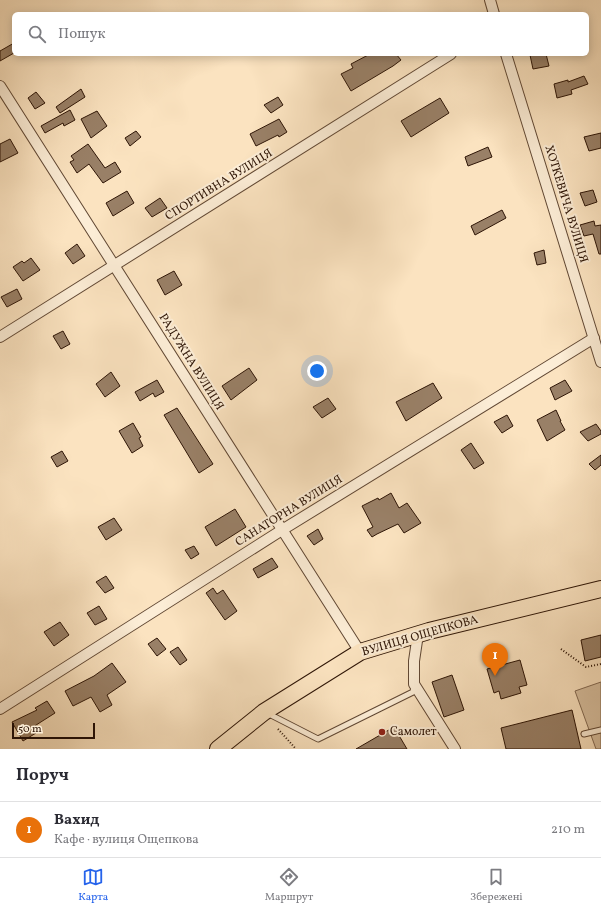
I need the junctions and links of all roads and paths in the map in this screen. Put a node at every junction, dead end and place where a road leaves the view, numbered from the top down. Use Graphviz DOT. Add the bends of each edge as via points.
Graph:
graph roads {
  1 [pos="490,0"];
  2 [pos="493,12"];
  3 [pos="448,56"];
  4 [pos="507,56"];
  5 [pos="0,86"];
  6 [pos="114,266"];
  7 [pos="0,337"];
  8 [pos="594,338"];
  9 [pos="601,362"];
  10 [pos="282,530"];
  11 [pos="601,589"];
  12 [pos="418,634"];
  13 [pos="561,649"];
  14 [pos="360,652"];
  15 [pos="601,664"];
  16 [pos="414,684"];
  17 [pos="0,709"];
  18 [pos="264,712"];
  19 [pos="278,728"];
  20 [pos="601,730"];
  21 [pos="584,734"];
  22 [pos="218,749"];
  23 [pos="296,749"];
  24 [pos="455,749"];
  1 -- 2 [label="street"];
  3 -- 6 [label="street, СПОРТИВНА ВУЛИЦЯ"];
  4 -- 8 [label="street, ХОТКЕВИЧА ВУЛИЦЯ"];
  5 -- 6 [label="street, РАДУЖНА ВУЛИЦЯ"];
  6 -- 7 [label="street, СПОРТИВНА ВУЛИЦЯ"];
  6 -- 10 [label="street, РАДУЖНА ВУЛИЦЯ"];
  8 -- 9 [label="street, ХОТКЕВИЧА ВУЛИЦЯ"];
  8 -- 10 [label="street, САНАТОРНА ВУЛИЦЯ"];
  10 -- 14 [label="street, РАДУЖНА ВУЛИЦЯ"];
  10 -- 17 [label="street, САНАТОРНА ВУЛИЦЯ"];
  11 -- 12 [label="highway, ВУЛИЦЯ ОЩЕПКОВА"];
  12 -- 14 [label="highway, ВУЛИЦЯ ОЩЕПКОВА"];
  12 -- 16 [label="street"];
  13 -- 15 [label="path" via="586,667"];
  14 -- 18 [label="highway, ВУЛИЦЯ ОЩЕПКОВА"];
  16 -- 18 [label="lane" via="413,692 318,739"];
  16 -- 24 [label="street"];
  18 -- 22 [label="highway, ВУЛИЦЯ ОЩЕПКОВА"];
  19 -- 23 [label="path"];
  20 -- 21 [label="lane"];
}
